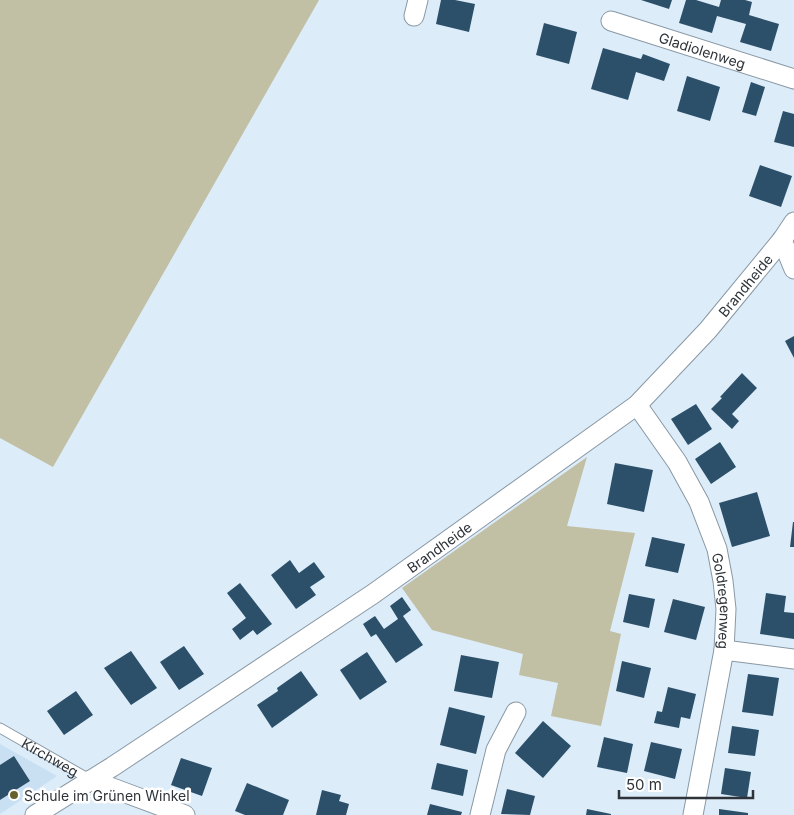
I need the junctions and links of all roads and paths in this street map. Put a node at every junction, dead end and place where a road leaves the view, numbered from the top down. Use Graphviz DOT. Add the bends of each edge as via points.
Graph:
graph roads {
  1 [pos="611,21"];
  2 [pos="794,80"];
  3 [pos="794,222"];
  4 [pos="782,240"];
  5 [pos="794,269"];
  6 [pos="637,405"];
  7 [pos="724,650"];
  8 [pos="794,659"];
  9 [pos="516,712"];
  10 [pos="0,728"];
  11 [pos="91,780"];
  12 [pos="35,815"];
  13 [pos="185,815"];
  14 [pos="480,815"];
  15 [pos="694,815"];
  1 -- 2 [label="street, Gladiolenweg"];
  3 -- 4 [label="street, Brandheide"];
  4 -- 5 [label="street"];
  4 -- 6 [label="street, Brandheide" via="708,330"];
  6 -- 7 [label="street, Goldregenweg" via="677,462 699,502 717,549 726,609"];
  6 -- 11 [label="street, Brandheide" via="373,594"];
  7 -- 8 [label="street"];
  7 -- 15 [label="street, Goldregenweg"];
  9 -- 14 [label="street" via="496,750"];
  10 -- 11 [label="lane, Kirchweg"];
  11 -- 12 [label="street, Brandheide"];
  11 -- 13 [label="street, Kirchweg"];
}
